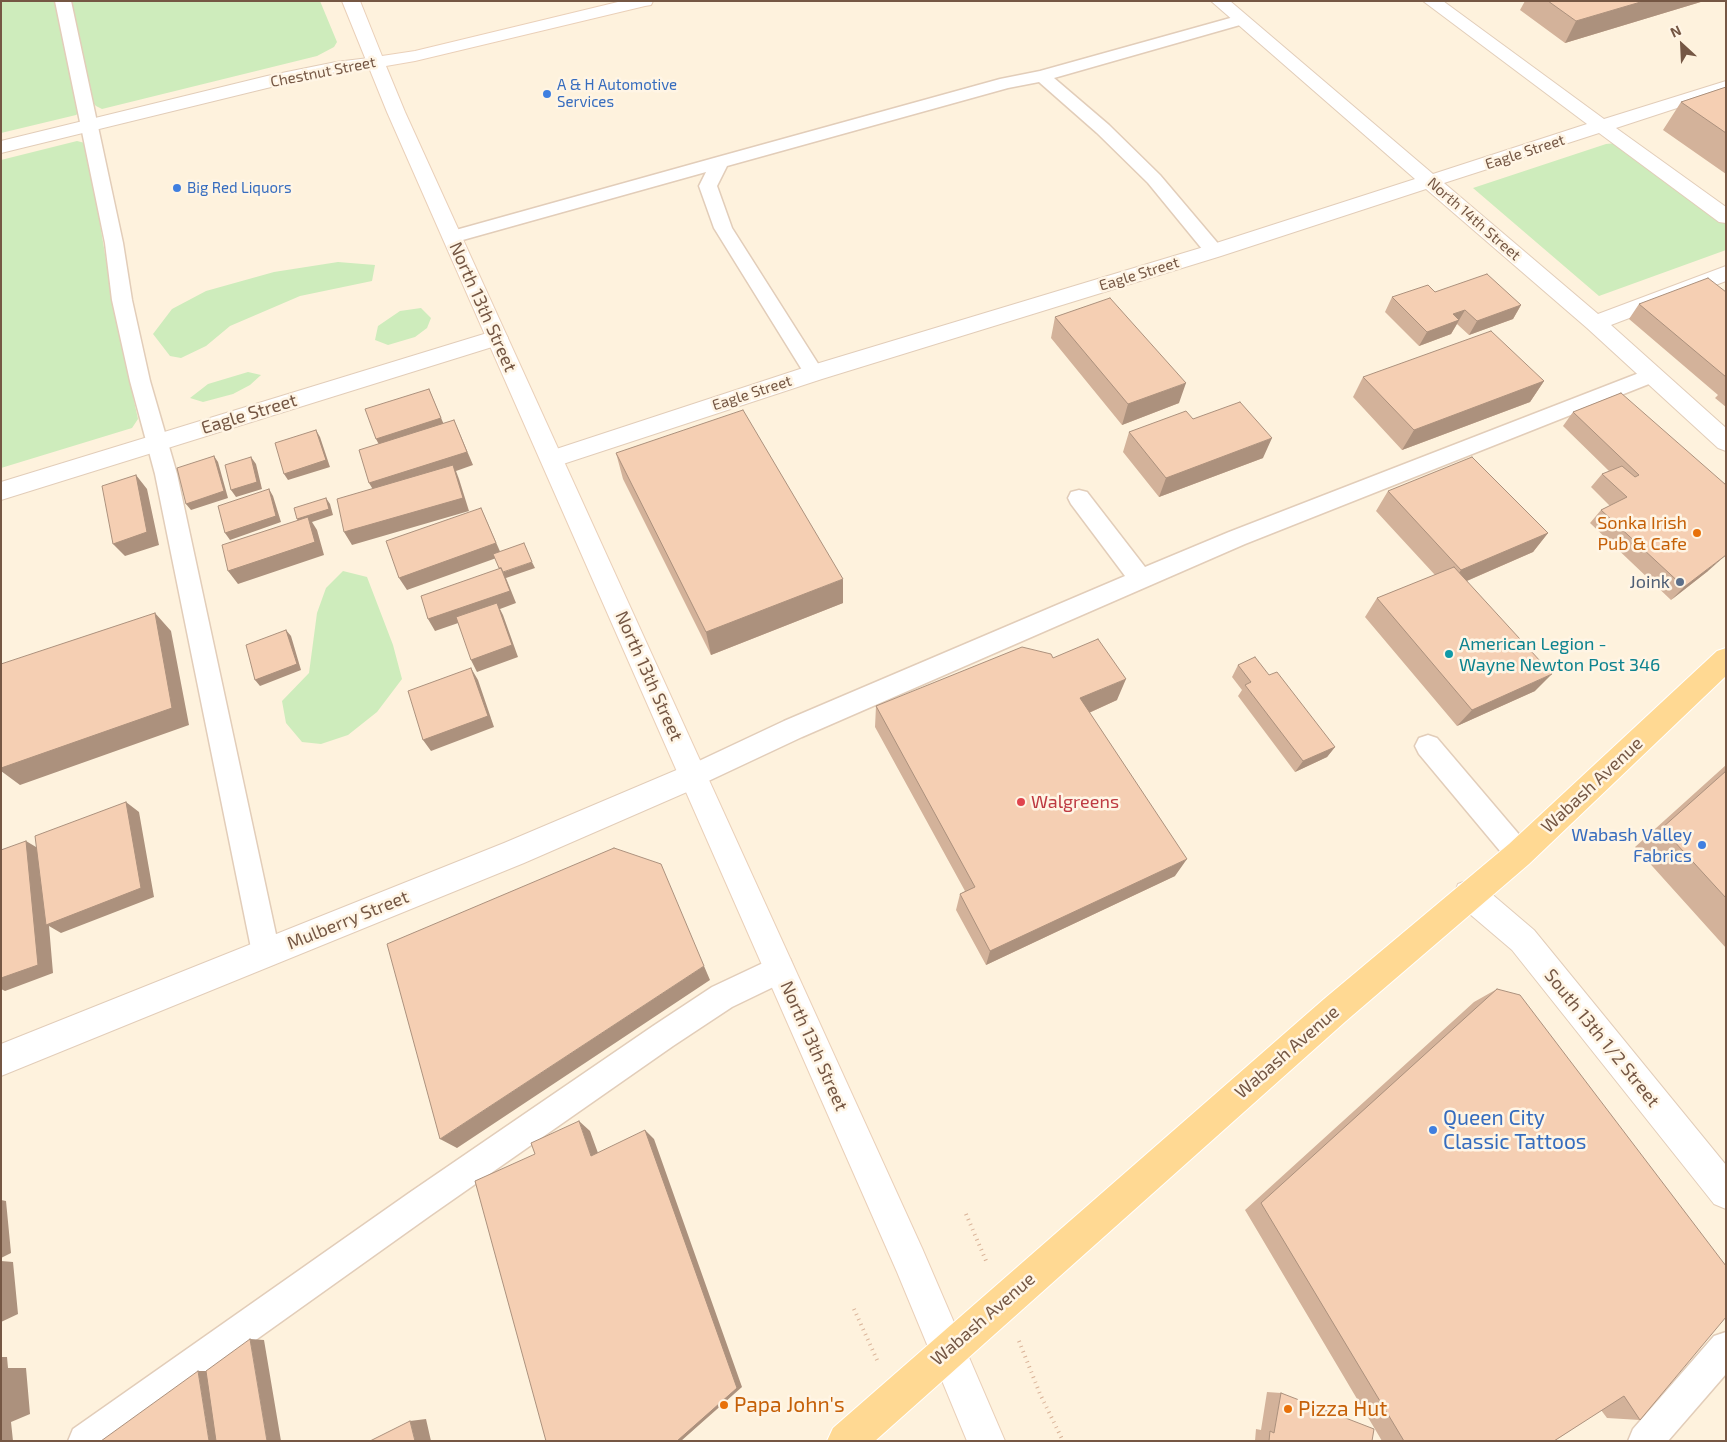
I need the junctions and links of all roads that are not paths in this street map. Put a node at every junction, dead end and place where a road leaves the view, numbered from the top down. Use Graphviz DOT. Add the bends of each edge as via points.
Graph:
graph roads {
  1 [pos="63,1"];
  2 [pos="351,1"];
  3 [pos="645,1"];
  4 [pos="1218,1"];
  5 [pos="1431,1"];
  6 [pos="1240,20"];
  7 [pos="377,62"];
  8 [pos="1042,76"];
  9 [pos="1726,86"];
  10 [pos="89,126"];
  11 [pos="1602,127"];
  12 [pos="1,147"];
  13 [pos="720,162"];
  14 [pos="1432,182"];
  15 [pos="1726,217"];
  16 [pos="452,237"];
  17 [pos="1214,251"];
  18 [pos="1726,273"];
  19 [pos="1595,323"];
  20 [pos="498,338"];
  21 [pos="814,373"];
  22 [pos="1652,374"];
  23 [pos="1726,442"];
  24 [pos="158,443"];
  25 [pos="552,459"];
  26 [pos="1,490"];
  27 [pos="1079,498"];
  28 [pos="1141,579"];
  29 [pos="1726,659"];
  30 [pos="1428,746"];
  31 [pos="693,776"];
  32 [pos="1518,854"];
  33 [pos="1469,894"];
  34 [pos="266,953"];
  35 [pos="780,969"];
  36 [pos="1,1060"];
  37 [pos="1726,1192"];
  38 [pos="1726,1348"];
  39 [pos="948,1351"];
  40 [pos="85,1441"];
  41 [pos="846,1441"];
  42 [pos="986,1441"];
  43 [pos="1645,1441"];
  1 -- 10 [label="lane"];
  2 -- 7 [label="street, North 13th Street"];
  3 -- 7 [label="street, Chestnut Street" via="415,56"];
  4 -- 6 [label="street, North 14th Street"];
  5 -- 11 [label="street"];
  6 -- 8 [label="lane"];
  6 -- 14 [label="street, North 14th Street"];
  7 -- 10 [label="street, Chestnut Street" via="284,78"];
  7 -- 16 [label="street, North 13th Street"];
  8 -- 13 [label="lane"];
  8 -- 17 [label="lane" via="1154,179"];
  9 -- 11 [label="street, Eagle Street"];
  10 -- 12 [label="street, Chestnut Street"];
  10 -- 24 [label="lane" via="114,243 124,309"];
  11 -- 14 [label="street, Eagle Street"];
  11 -- 15 [label="street"];
  13 -- 16 [label="lane"];
  13 -- 21 [label="lane" via="708,186 723,228"];
  14 -- 17 [label="street, Eagle Street"];
  14 -- 19 [label="street, North 14th Street"];
  16 -- 20 [label="street, North 13th Street"];
  17 -- 21 [label="street, Eagle Street"];
  18 -- 19 [label="street"];
  19 -- 22 [label="street, North 14th Street"];
  20 -- 24 [label="street, Eagle Street"];
  20 -- 25 [label="street, North 13th Street"];
  21 -- 25 [label="street, Eagle Street"];
  22 -- 23 [label="street, North 14th Street"];
  22 -- 28 [label="lane" via="1246,534"];
  24 -- 26 [label="street, Eagle Street"];
  24 -- 34 [label="lane"];
  25 -- 31 [label="street, North 13th Street"];
  27 -- 28 [label="lane"];
  28 -- 31 [label="lane" via="802,725"];
  29 -- 32 [label="main road, Wabash Avenue"];
  30 -- 32 [label="lane"];
  31 -- 34 [label="street, Mulberry Street"];
  31 -- 35 [label="street, North 13th Street"];
  32 -- 33 [label="main road, Wabash Avenue"];
  33 -- 37 [label="street, South 13th 1/2 Street" via="1523,940"];
  33 -- 39 [label="main road, Wabash Avenue"];
  34 -- 36 [label="street, Mulberry Street"];
  35 -- 39 [label="street, North 13th Street"];
  35 -- 40 [label="lane" via="729,993 663,1036"];
  38 -- 43 [label="lane"];
  39 -- 41 [label="main road, Wabash Avenue"];
  39 -- 42 [label="street, North 13th Street"];
}
